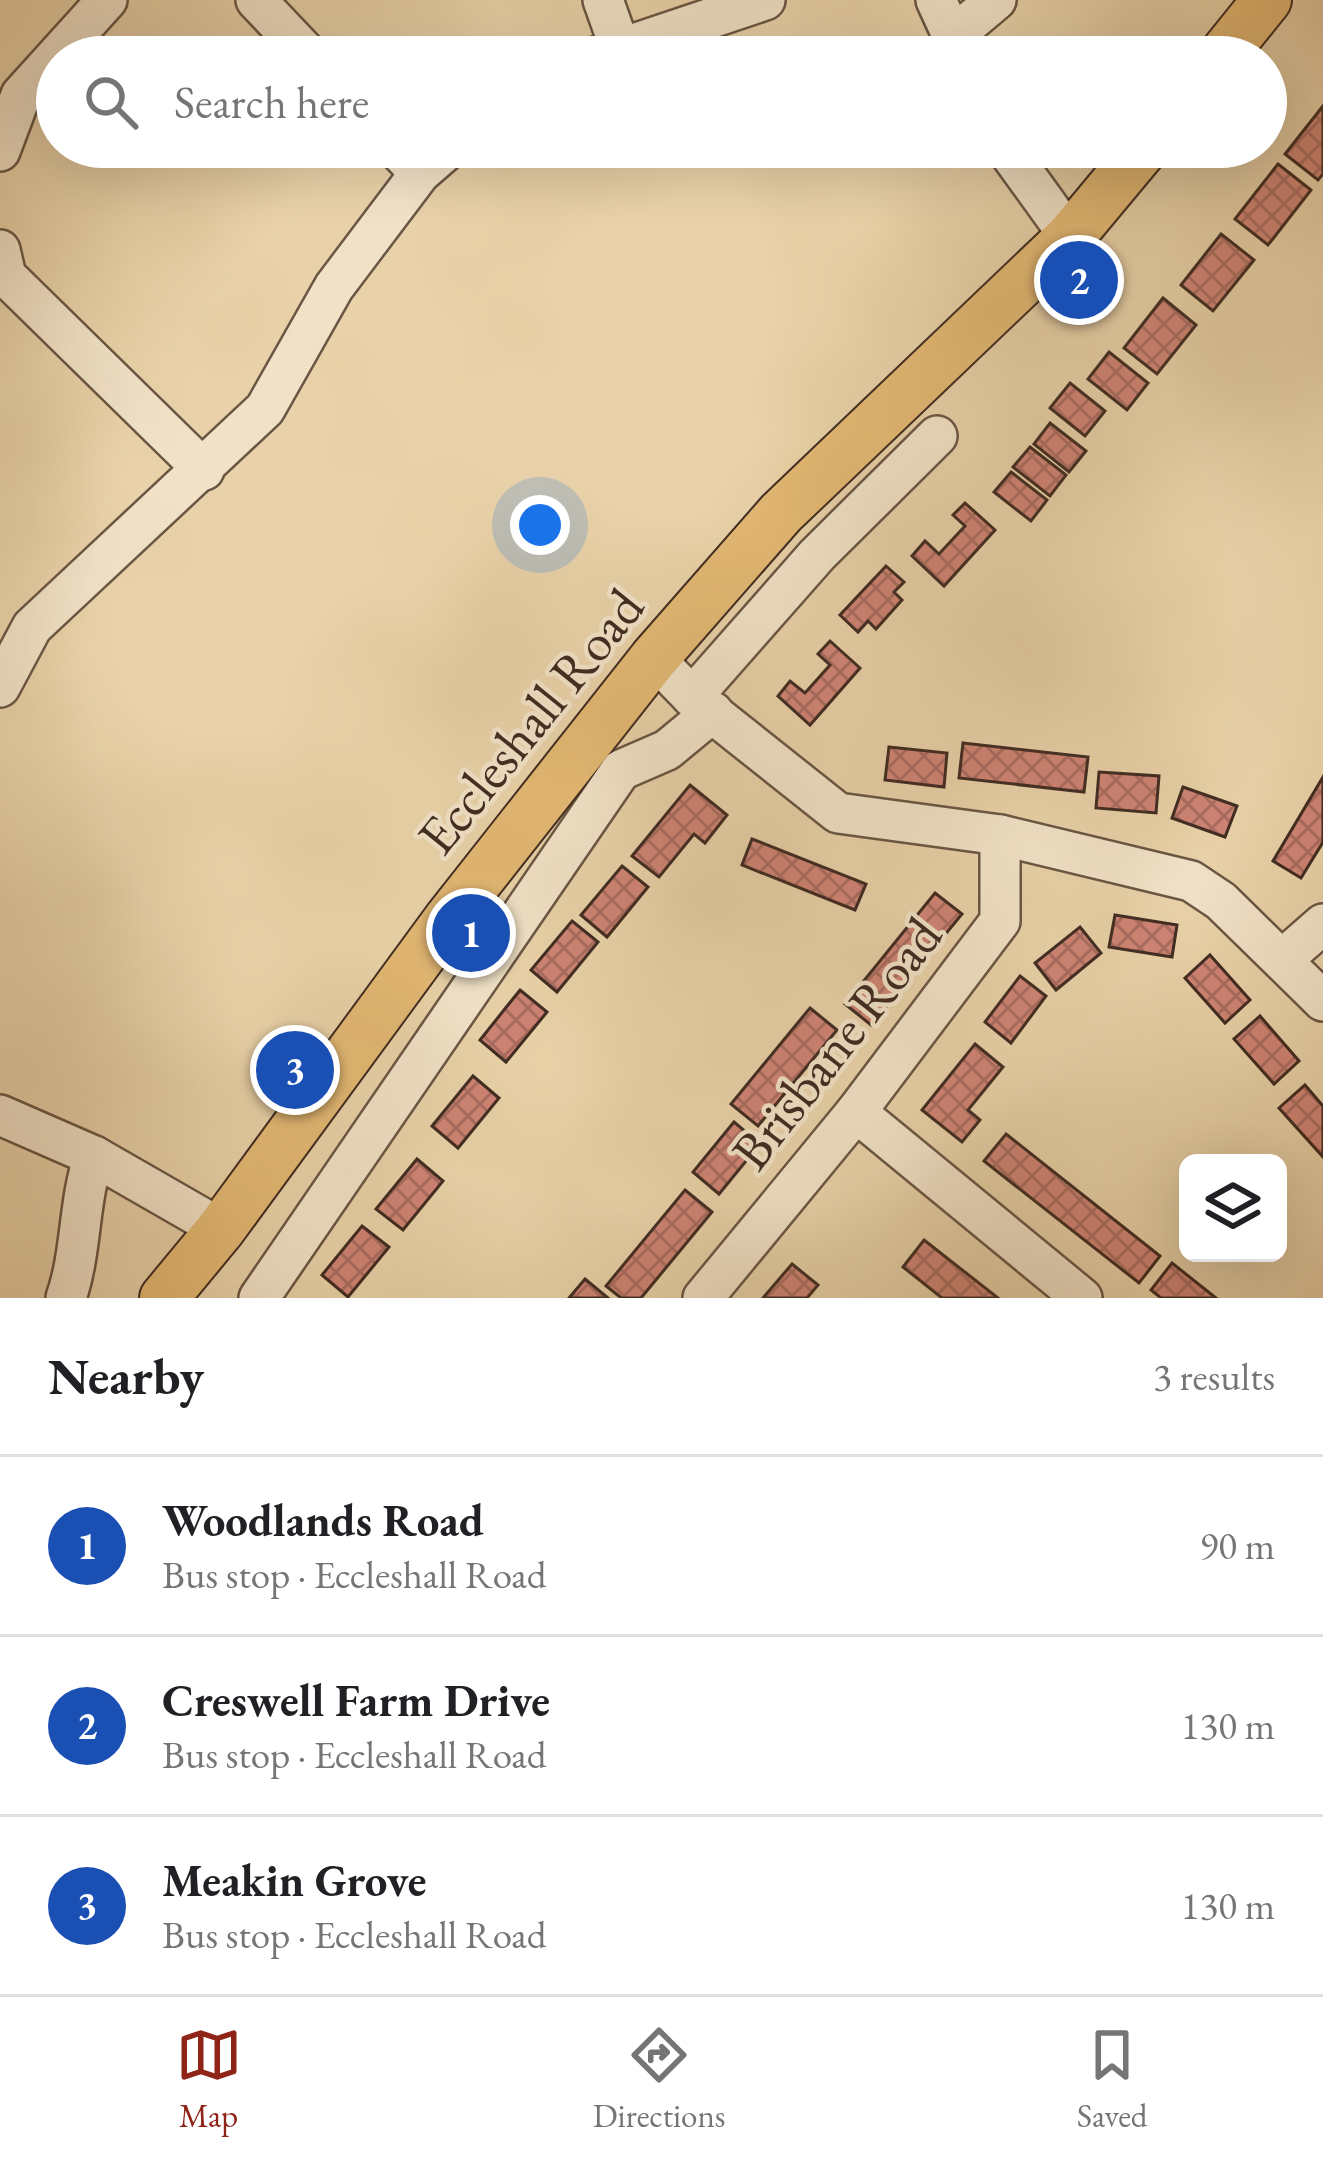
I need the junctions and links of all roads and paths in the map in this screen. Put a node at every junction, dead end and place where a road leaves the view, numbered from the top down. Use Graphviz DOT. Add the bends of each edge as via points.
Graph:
graph roads {
  1 [pos="107,0"];
  2 [pos="256,0"];
  3 [pos="603,0"];
  4 [pos="765,0"];
  5 [pos="936,0"];
  6 [pos="996,0"];
  7 [pos="1268,0"];
  8 [pos="68,36"];
  9 [pos="290,36"];
  10 [pos="606,36"];
  11 [pos="653,36"];
  12 [pos="952,36"];
  13 [pos="966,36"];
  14 [pos="1238,36"];
  15 [pos="36,65"];
  16 [pos="11,88"];
  17 [pos="0,151"];
  18 [pos="402,168"];
  19 [pos="1020,168"];
  20 [pos="1128,168"];
  21 [pos="1070,237"];
  22 [pos="2,268"];
  23 [pos="937,436"];
  24 [pos="204,470"];
  25 [pos="781,513"];
  26 [pos="817,555"];
  27 [pos="654,658"];
  28 [pos="0,687"];
  29 [pos="703,705"];
  30 [pos="1000,835"];
  31 [pos="1323,924"];
  32 [pos="1283,959"];
  33 [pos="1323,1001"];
  34 [pos="856,1112"];
  35 [pos="0,1115"];
  36 [pos="94,1156"];
  37 [pos="221,1229"];
  38 [pos="66,1298"];
  39 [pos="164,1298"];
  40 [pos="259,1298"];
  41 [pos="703,1298"];
  42 [pos="1082,1298"];
  1 -- 8 [label="street"];
  2 -- 9 [label="street"];
  3 -- 10 [label="street"];
  4 -- 11 [label="street"];
  5 -- 12 [label="street"];
  6 -- 13 [label="street"];
  7 -- 14 [label="main road"];
  15 -- 16 [label="street"];
  16 -- 17 [label="street"];
  18 -- 24 [label="street" via="265,409"];
  19 -- 21 [label="street"];
  20 -- 21 [label="main road, Eccleshall Road"];
  21 -- 25 [label="main road, Eccleshall Road"];
  22 -- 24 [label="street"];
  23 -- 26 [label="street, Eccleshall Road"];
  24 -- 28 [label="street" via="32,627"];
  25 -- 26 [label="street"];
  25 -- 27 [label="main road, Eccleshall Road"];
  26 -- 29 [label="street, Eccleshall Road"];
  27 -- 29 [label="street"];
  27 -- 37 [label="main road, Eccleshall Road"];
  29 -- 30 [label="street" via="838,813"];
  29 -- 40 [label="street, Eccleshall Road" via="668,750 621,770"];
  30 -- 32 [label="street" via="1191,881"];
  30 -- 34 [label="street, Brisbane Road" via="1000,921"];
  31 -- 32 [label="street"];
  32 -- 33 [label="street"];
  34 -- 41 [label="street, Brisbane Road"];
  34 -- 42 [label="street"];
  35 -- 36 [label="street"];
  36 -- 37 [label="street"];
  36 -- 38 [label="street"];
  37 -- 39 [label="main road, Eccleshall Road"];
}
